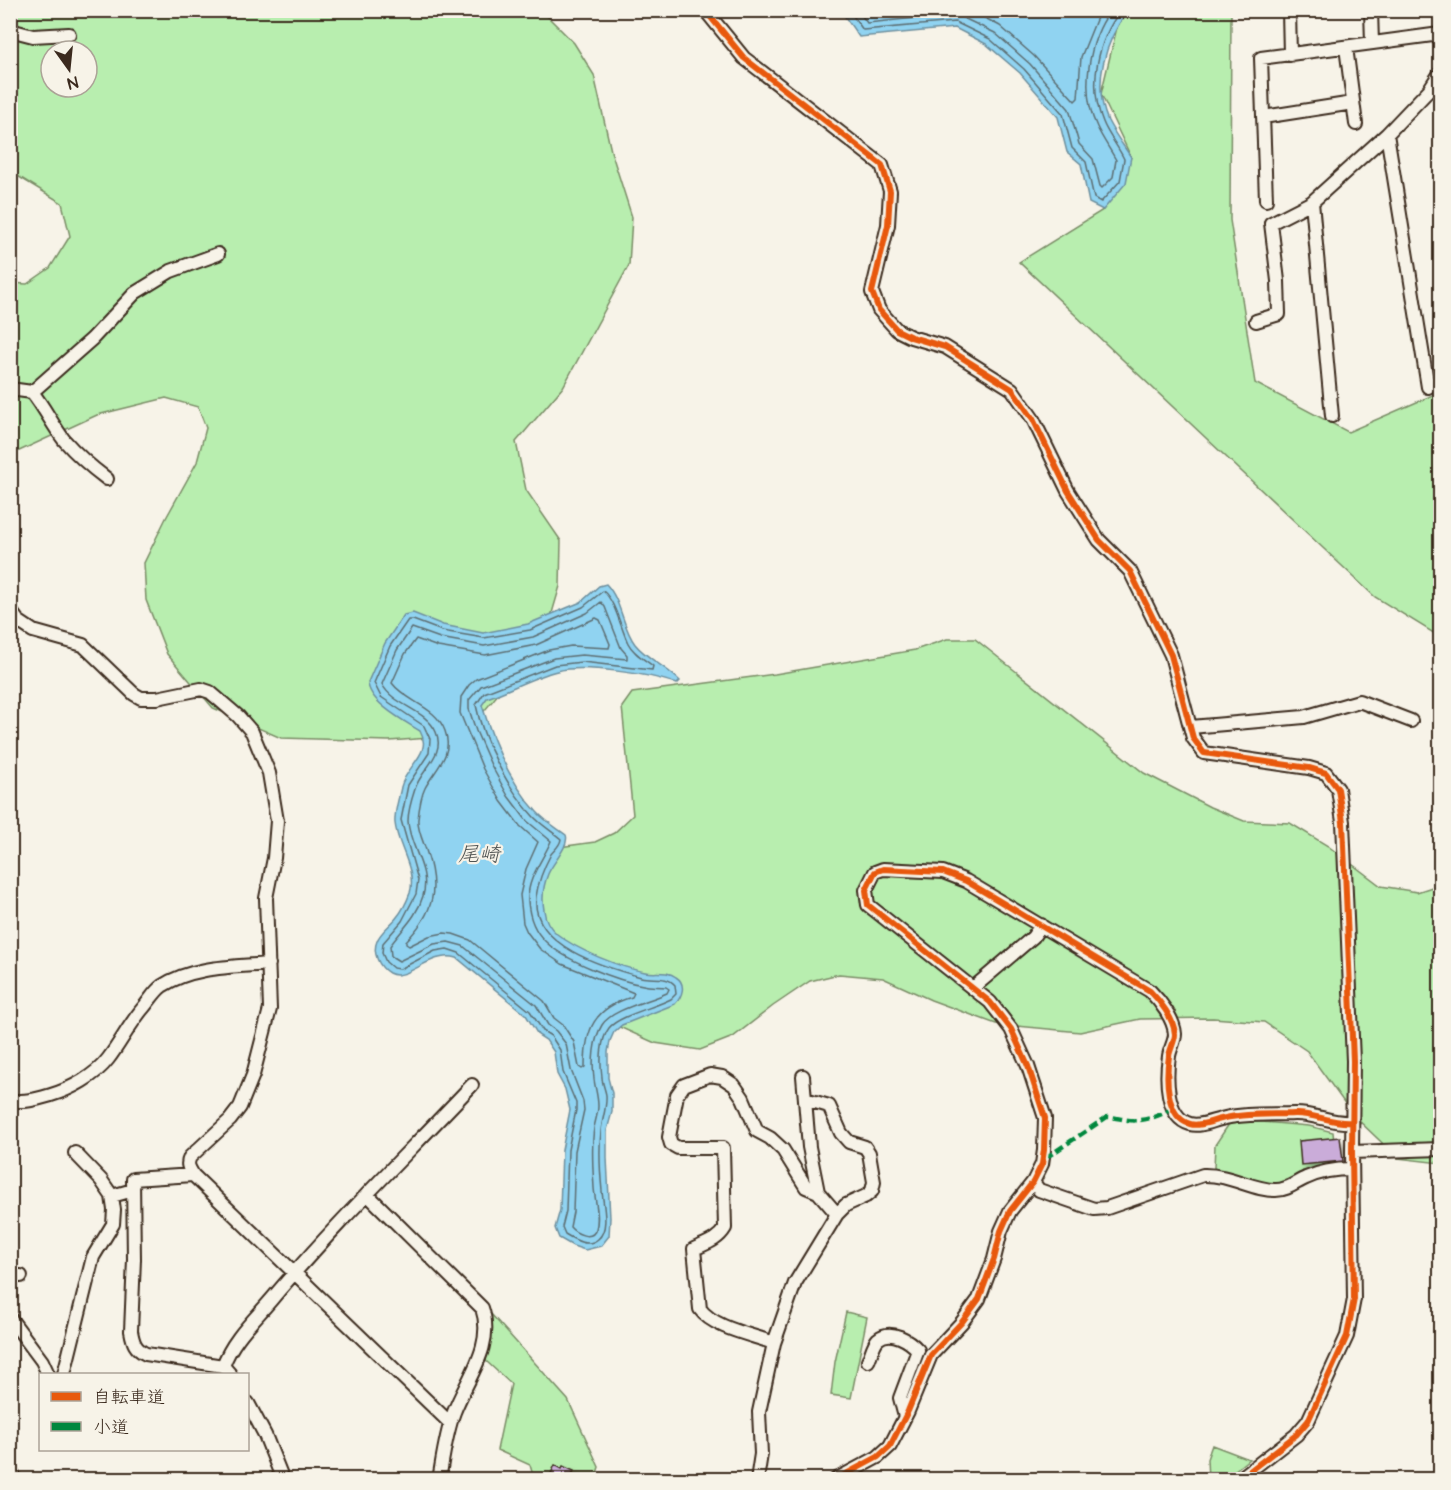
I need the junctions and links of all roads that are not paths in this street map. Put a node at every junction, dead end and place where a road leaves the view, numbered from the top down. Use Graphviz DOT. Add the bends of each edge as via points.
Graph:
graph roads {
  1 [pos="705,10"];
  2 [pos="1289,10"];
  3 [pos="1371,10"];
  4 [pos="10,30"];
  5 [pos="69,34"];
  6 [pos="1440,34"];
  7 [pos="1372,43"];
  8 [pos="1346,47"];
  9 [pos="1290,55"];
  10 [pos="1440,73"];
  11 [pos="1353,103"];
  12 [pos="1263,117"];
  13 [pos="1356,124"];
  14 [pos="1387,134"];
  15 [pos="1266,200"];
  16 [pos="1312,202"];
  17 [pos="218,254"];
  18 [pos="1256,321"];
  19 [pos="1440,380"];
  20 [pos="10,389"];
  21 [pos="32,392"];
  22 [pos="1332,416"];
  23 [pos="106,479"];
  24 [pos="10,610"];
  25 [pos="1412,721"];
  26 [pos="1191,727"];
  27 [pos="1041,926"];
  28 [pos="268,964"];
  29 [pos="973,988"];
  30 [pos="803,1076"];
  31 [pos="472,1085"];
  32 [pos="805,1099"];
  33 [pos="10,1100"];
  34 [pos="1352,1122"];
  35 [pos="1440,1149"];
  36 [pos="1352,1152"];
  37 [pos="75,1153"];
  38 [pos="1352,1169"];
  39 [pos="193,1174"];
  40 [pos="1033,1182"];
  41 [pos="133,1190"];
  42 [pos="818,1192"];
  43 [pos="368,1195"];
  44 [pos="112,1196"];
  45 [pos="837,1214"];
  46 [pos="294,1273"];
  47 [pos="10,1318"];
  48 [pos="774,1343"];
  49 [pos="868,1362"];
  50 [pos="227,1370"];
  51 [pos="48,1373"];
  52 [pos="63,1373"];
  53 [pos="249,1405"];
  54 [pos="905,1417"];
  55 [pos="450,1423"];
  56 [pos="10,1469"];
  57 [pos="16,1479"];
  58 [pos="283,1479"];
  59 [pos="439,1479"];
  60 [pos="757,1479"];
  61 [pos="835,1479"];
  62 [pos="1238,1479"];
  1 -- 26 [label="street" via="744,58 882,165 890,191 888,225 872,292 879,310 897,330 945,346 1012,389 1033,418 1068,491 1099,540 1130,571 1171,655"];
  2 -- 9 [label="street"];
  3 -- 7 [label="street"];
  4 -- 5 [label="street" via="33,36"];
  6 -- 7 [label="street"];
  7 -- 8 [label="street"];
  8 -- 9 [label="street"];
  8 -- 11 [label="street"];
  9 -- 12 [label="street" via="1261,58"];
  10 -- 14 [label="street" via="1430,90"];
  11 -- 12 [label="street"];
  11 -- 13 [label="street"];
  12 -- 15 [label="street"];
  14 -- 16 [label="street"];
  14 -- 19 [label="street" via="1428,387"];
  16 -- 18 [label="street" via="1272,223 1278,314"];
  16 -- 22 [label="street"];
  17 -- 21 [label="street" via="171,271 135,293 92,339"];
  20 -- 21 [label="street"];
  21 -- 23 [label="street" via="63,438"];
  24 -- 28 [label="street" via="33,631 83,645 141,698 201,689 210,692 252,732 268,773 277,821 266,898"];
  25 -- 26 [label="street" via="1359,701 1304,717"];
  26 -- 34 [label="street" via="1193,738 1204,753 1309,768 1326,773 1338,789 1343,822"];
  27 -- 29 [label="street"];
  27 -- 29 [label="street" via="966,880 943,872 875,872 866,890 868,905"];
  27 -- 34 [label="street" via="1159,999 1175,1035 1169,1055 1169,1099 1172,1109 1188,1124 1227,1117 1299,1114"];
  28 -- 33 [label="street" via="185,974 161,987 132,1020 98,1070 55,1094 19,1102"];
  28 -- 39 [label="street" via="270,1009 253,1075 240,1107 187,1162"];
  29 -- 40 [label="street" via="1011,1029 1045,1118 1042,1164"];
  30 -- 32 [label="street"];
  31 -- 43 [label="street"];
  32 -- 42 [label="street"];
  32 -- 45 [label="street" via="829,1106 841,1133 849,1142 865,1147 868,1153 872,1191"];
  34 -- 36 [label="street"];
  35 -- 36 [label="street"];
  36 -- 38 [label="street"];
  37 -- 44 [label="street"];
  38 -- 40 [label="street" via="1332,1170 1274,1190 1215,1174 1203,1175 1100,1209 1039,1190"];
  38 -- 62 [label="street" via="1354,1299 1347,1336 1308,1421 1296,1435"];
  39 -- 41 [label="street" via="133,1179"];
  39 -- 46 [label="street"];
  40 -- 54 [label="street" via="1005,1221 979,1299 931,1355"];
  41 -- 44 [label="street"];
  41 -- 50 [label="street" via="133,1341 146,1354"];
  42 -- 45 [label="street"];
  42 -- 48 [label="street" via="806,1187 783,1150 757,1131 734,1085 710,1075 684,1085 677,1095 671,1144 678,1148 723,1148 724,1228 714,1240 694,1249 700,1309 717,1323"];
  43 -- 46 [label="street"];
  43 -- 55 [label="street" via="482,1308 485,1318 481,1356"];
  44 -- 52 [label="street" via="114,1224 93,1257"];
  45 -- 48 [label="street" via="795,1283"];
  46 -- 50 [label="street" via="238,1338 226,1357"];
  46 -- 55 [label="street"];
  47 -- 51 [label="street"];
  48 -- 60 [label="street" via="759,1412 761,1454"];
  49 -- 54 [label="street" via="877,1340 883,1337 900,1337 918,1350 900,1398"];
  53 -- 58 [label="street"];
  54 -- 61 [label="street" via="890,1446 878,1457"];
  55 -- 59 [label="street"];
  56 -- 57 [label="street"];
}
